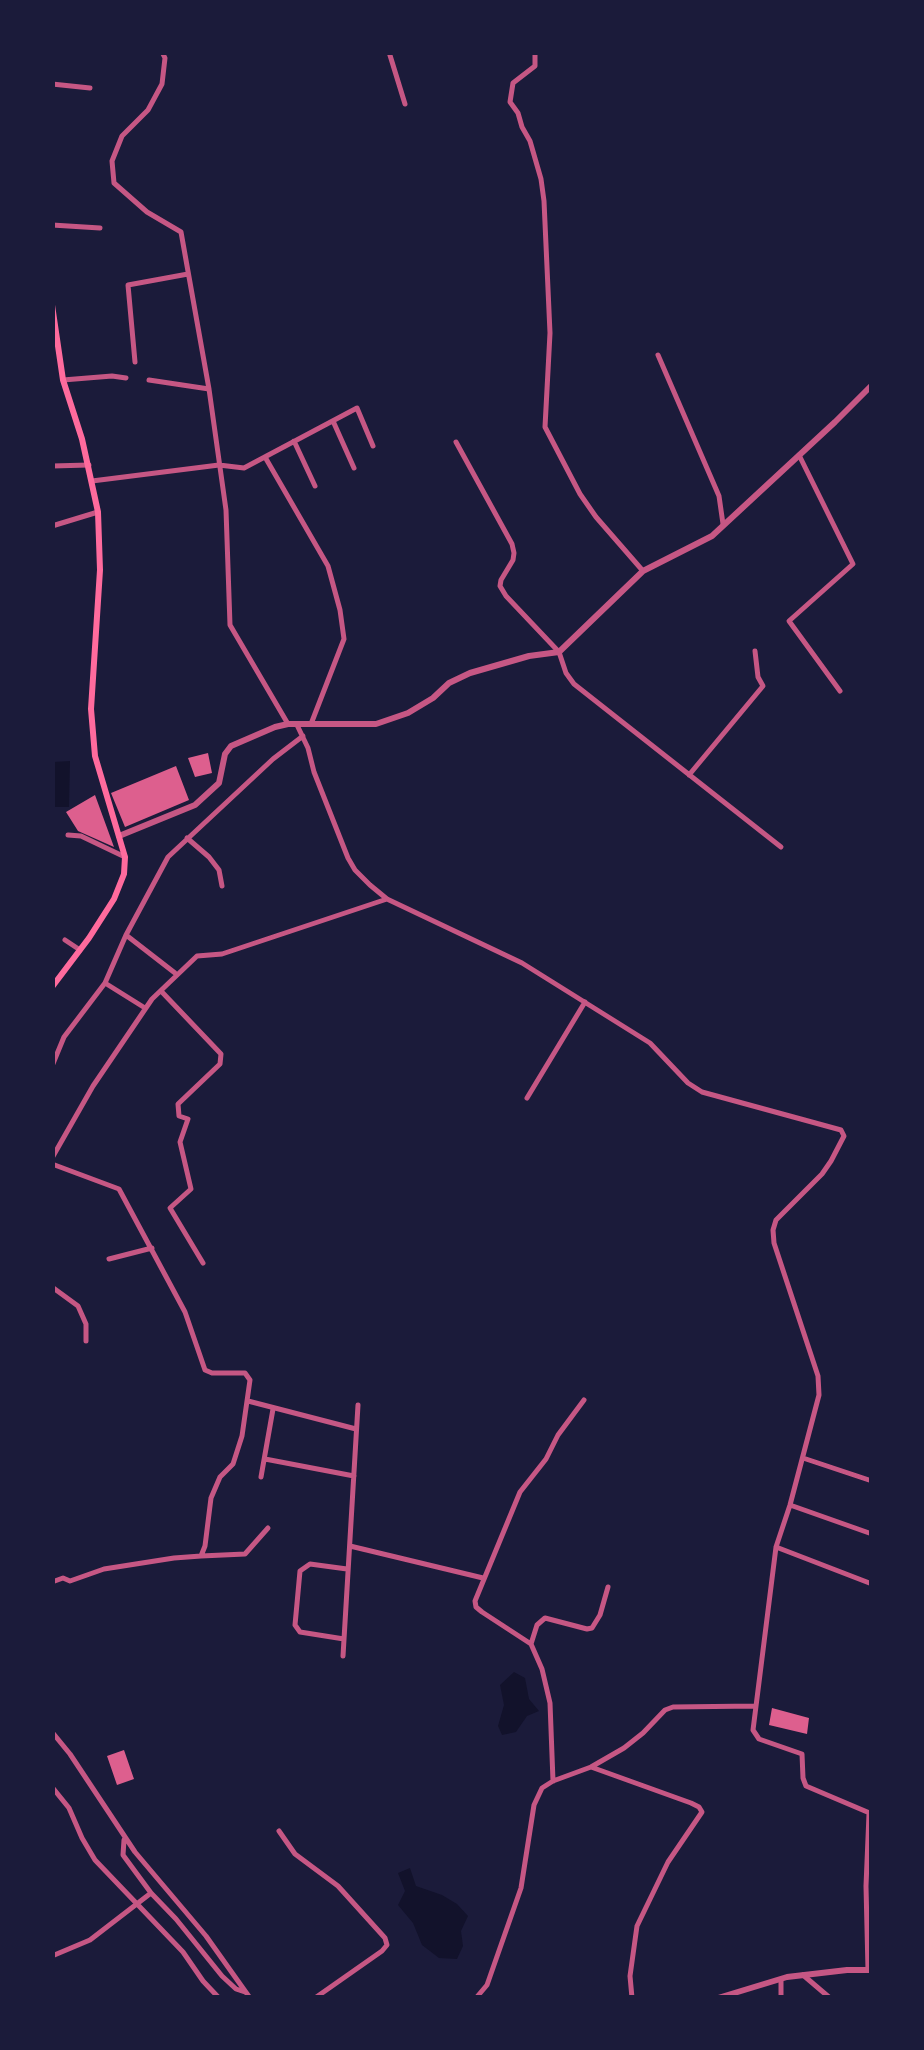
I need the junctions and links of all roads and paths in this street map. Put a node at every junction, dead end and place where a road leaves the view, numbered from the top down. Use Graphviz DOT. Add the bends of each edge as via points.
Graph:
graph roads {
  1 [pos="162,52"];
  2 [pos="388,52"];
  3 [pos="535,52"];
  4 [pos="52,84"];
  5 [pos="90,88"];
  6 [pos="406,104"];
  7 [pos="52,226"];
  8 [pos="100,228"];
  9 [pos="188,274"];
  10 [pos="52,305"];
  11 [pos="658,355"];
  12 [pos="135,362"];
  13 [pos="126,378"];
  14 [pos="63,380"];
  15 [pos="150,380"];
  16 [pos="872,385"];
  17 [pos="209,388"];
  18 [pos="333,420"];
  19 [pos="294,441"];
  20 [pos="456,442"];
  21 [pos="374,446"];
  22 [pos="798,455"];
  23 [pos="264,456"];
  24 [pos="219,465"];
  25 [pos="52,466"];
  26 [pos="88,466"];
  27 [pos="354,468"];
  28 [pos="92,481"];
  29 [pos="315,486"];
  30 [pos="98,512"];
  31 [pos="52,526"];
  32 [pos="723,526"];
  33 [pos="643,571"];
  34 [pos="755,651"];
  35 [pos="559,652"];
  36 [pos="840,691"];
  37 [pos="293,724"];
  38 [pos="311,724"];
  39 [pos="302,736"];
  40 [pos="688,775"];
  41 [pos="68,835"];
  42 [pos="120,836"];
  43 [pos="187,838"];
  44 [pos="781,847"];
  45 [pos="124,857"];
  46 [pos="222,886"];
  47 [pos="387,899"];
  48 [pos="126,935"];
  49 [pos="64,940"];
  50 [pos="80,950"];
  51 [pos="176,974"];
  52 [pos="104,983"];
  53 [pos="52,987"];
  54 [pos="161,991"];
  55 [pos="585,1002"];
  56 [pos="145,1008"];
  57 [pos="52,1066"];
  58 [pos="527,1098"];
  59 [pos="52,1161"];
  60 [pos="152,1248"];
  61 [pos="109,1258"];
  62 [pos="204,1263"];
  63 [pos="52,1287"];
  64 [pos="86,1341"];
  65 [pos="584,1400"];
  66 [pos="248,1401"];
  67 [pos="358,1404"];
  68 [pos="273,1408"];
  69 [pos="356,1429"];
  70 [pos="802,1458"];
  71 [pos="265,1459"];
  72 [pos="354,1476"];
  73 [pos="261,1477"];
  74 [pos="872,1482"];
  75 [pos="790,1504"];
  76 [pos="268,1528"];
  77 [pos="872,1534"];
  78 [pos="350,1546"];
  79 [pos="776,1546"];
  80 [pos="201,1556"];
  81 [pos="348,1569"];
  82 [pos="483,1578"];
  83 [pos="52,1582"];
  84 [pos="872,1584"];
  85 [pos="608,1587"];
  86 [pos="344,1639"];
  87 [pos="531,1644"];
  88 [pos="342,1656"];
  89 [pos="756,1706"];
  90 [pos="52,1732"];
  91 [pos="591,1767"];
  92 [pos="553,1781"];
  93 [pos="52,1787"];
  94 [pos="870,1814"];
  95 [pos="279,1831"];
  96 [pos="124,1836"];
  97 [pos="151,1892"];
  98 [pos="136,1903"];
  99 [pos="52,1956"];
  100 [pos="870,1970"];
  101 [pos="803,1975"];
  102 [pos="782,1979"];
  103 [pos="248,1995"];
  104 [pos="219,1998"];
  105 [pos="315,1998"];
  106 [pos="476,1998"];
  107 [pos="632,1998"];
  108 [pos="718,1998"];
  109 [pos="781,1998"];
  110 [pos="830,1998"];
  1 -- 9 [label="street" via="162,84 122,136 112,161 114,184 180,232"];
  2 -- 6 [label="street"];
  3 -- 33 [label="street" via="535,66 513,84 510,102 530,141 544,201 550,333 544,427 596,518"];
  4 -- 5 [label="street"];
  7 -- 8 [label="street"];
  9 -- 12 [label="street" via="128,285"];
  9 -- 17 [label="street"];
  10 -- 14 [label="main road"];
  11 -- 32 [label="street" via="719,496"];
  13 -- 14 [label="street"];
  14 -- 26 [label="main road"];
  15 -- 17 [label="street"];
  16 -- 22 [label="street"];
  17 -- 24 [label="street"];
  18 -- 19 [label="street"];
  18 -- 21 [label="street" via="357,408"];
  18 -- 27 [label="street"];
  19 -- 23 [label="street"];
  19 -- 29 [label="street"];
  20 -- 35 [label="street" via="512,544 500,586"];
  22 -- 32 [label="street"];
  22 -- 36 [label="street" via="853,564 788,621"];
  23 -- 24 [label="street" via="244,468"];
  23 -- 38 [label="street" via="328,566 340,610 344,639"];
  24 -- 28 [label="street"];
  24 -- 37 [label="street" via="230,625"];
  25 -- 26 [label="street"];
  26 -- 28 [label="main road"];
  28 -- 30 [label="main road"];
  30 -- 31 [label="street"];
  30 -- 42 [label="main road" via="91,710 95,756"];
  32 -- 33 [label="street"];
  33 -- 35 [label="street"];
  34 -- 40 [label="street" via="762,686"];
  35 -- 38 [label="street" via="470,673 376,724"];
  35 -- 40 [label="street" via="574,684"];
  37 -- 38 [label="street"];
  37 -- 39 [label="street"];
  37 -- 42 [label="street" via="231,746 219,783 195,806"];
  39 -- 43 [label="street"];
  39 -- 47 [label="street" via="348,858"];
  40 -- 44 [label="street"];
  41 -- 45 [label="street"];
  42 -- 45 [label="main road"];
  43 -- 46 [label="street" via="209,857"];
  43 -- 48 [label="street" via="168,857"];
  45 -- 50 [label="main road" via="114,899"];
  47 -- 51 [label="street" via="222,954 198,956"];
  47 -- 55 [label="street" via="522,963"];
  48 -- 51 [label="street"];
  48 -- 52 [label="street"];
  49 -- 50 [label="street"];
  50 -- 53 [label="main road"];
  51 -- 54 [label="street"];
  52 -- 56 [label="street"];
  52 -- 57 [label="street" via="64,1037"];
  54 -- 56 [label="street"];
  54 -- 62 [label="street" via="221,1054 220,1064 178,1104 179,1116 188,1119 180,1142 191,1189 170,1208"];
  55 -- 58 [label="street"];
  55 -- 70 [label="street" via="650,1043 702,1092 844,1136 822,1174 773,1230 818,1376"];
  56 -- 59 [label="street"];
  59 -- 60 [label="street" via="119,1189"];
  60 -- 61 [label="street"];
  60 -- 66 [label="street" via="186,1312 206,1370 245,1373"];
  63 -- 64 [label="street" via="78,1306"];
  65 -- 82 [label="street" via="520,1492"];
  66 -- 68 [label="street"];
  66 -- 80 [label="street" via="233,1464 211,1498"];
  67 -- 69 [label="street"];
  68 -- 69 [label="street"];
  68 -- 71 [label="street"];
  69 -- 72 [label="street"];
  70 -- 74 [label="street"];
  70 -- 75 [label="street"];
  71 -- 72 [label="street"];
  71 -- 73 [label="street"];
  72 -- 78 [label="street"];
  75 -- 77 [label="street"];
  75 -- 79 [label="street"];
  76 -- 80 [label="street" via="245,1554"];
  78 -- 81 [label="street"];
  78 -- 82 [label="street"];
  79 -- 84 [label="street"];
  79 -- 89 [label="street"];
  80 -- 83 [label="street"];
  81 -- 86 [label="street"];
  81 -- 86 [label="street" via="310,1564 300,1571 295,1625 300,1632"];
  82 -- 87 [label="street" via="476,1607"];
  85 -- 87 [label="street" via="592,1628 545,1618"];
  86 -- 88 [label="street"];
  87 -- 92 [label="street" via="548,1687"];
  89 -- 91 [label="street" via="673,1707"];
  89 -- 94 [label="street" via="755,1735 802,1754 806,1786"];
  90 -- 96 [label="street"];
  91 -- 92 [label="street"];
  91 -- 107 [label="street" via="702,1812 637,1926"];
  92 -- 106 [label="street" via="534,1805 521,1888 487,1985"];
  93 -- 98 [label="street" via="95,1860"];
  94 -- 100 [label="street"];
  95 -- 105 [label="street" via="385,1938 382,1952"];
  96 -- 97 [label="street" via="123,1855"];
  96 -- 103 [label="street"];
  97 -- 98 [label="street"];
  97 -- 103 [label="street" via="222,1976"];
  98 -- 99 [label="street" via="90,1940"];
  98 -- 104 [label="street"];
  100 -- 101 [label="street"];
  101 -- 102 [label="street"];
  101 -- 110 [label="street"];
  102 -- 108 [label="street"];
  102 -- 109 [label="street"];
}
